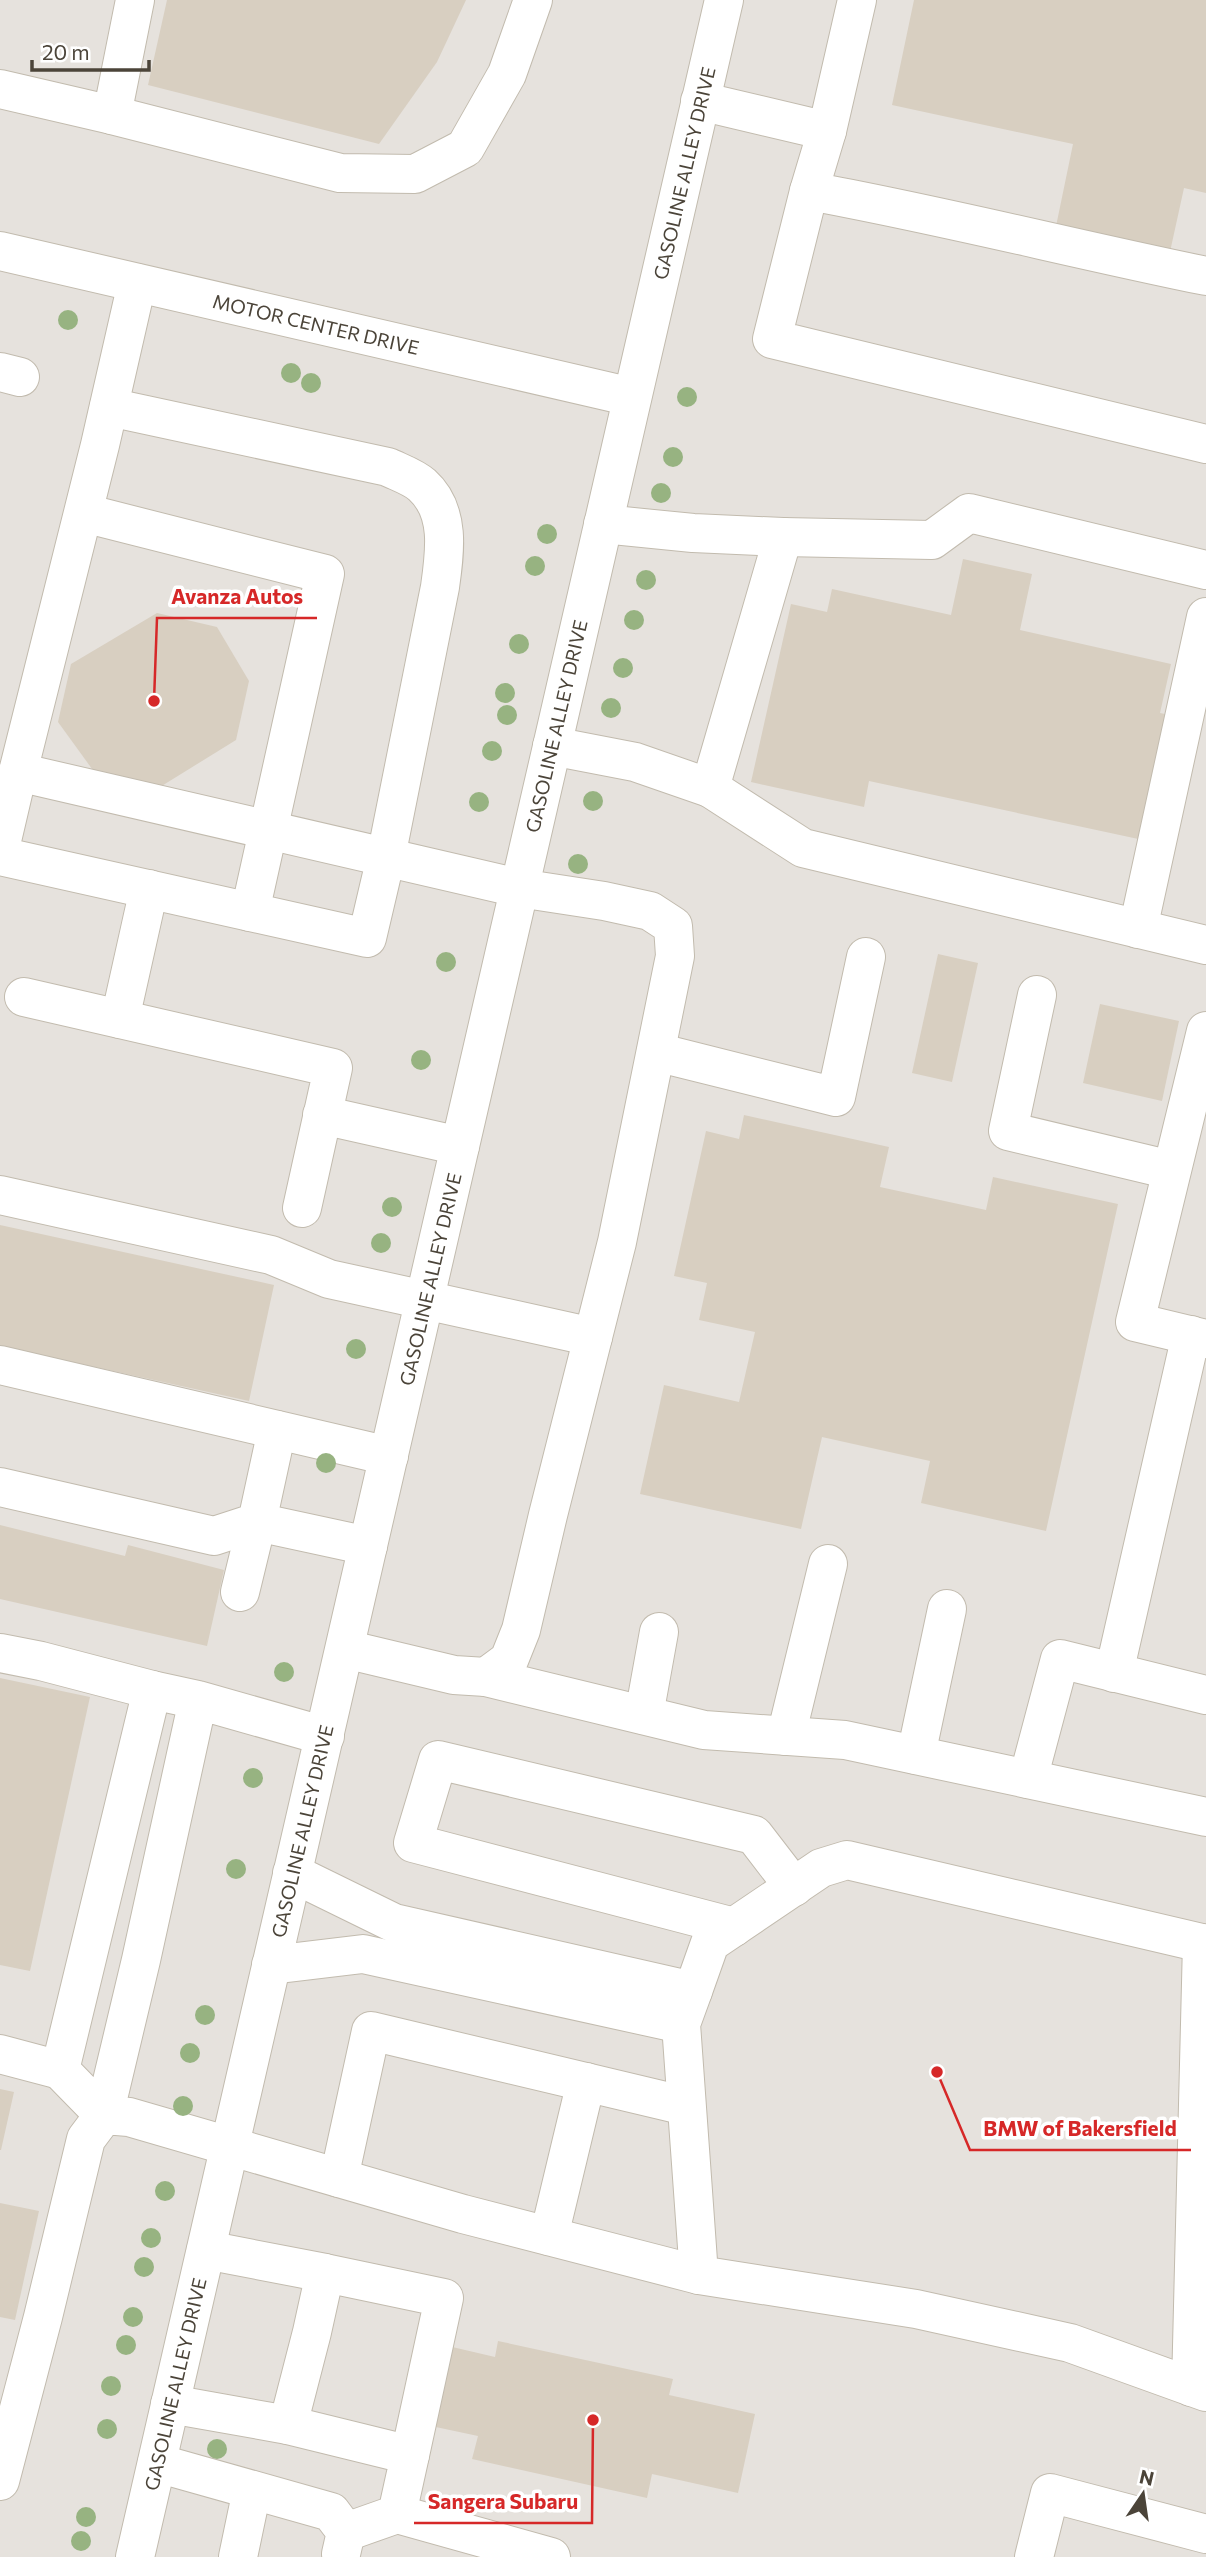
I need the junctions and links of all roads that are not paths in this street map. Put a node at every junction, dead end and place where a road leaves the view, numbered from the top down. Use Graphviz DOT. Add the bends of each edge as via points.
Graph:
graph roads {
  1 [pos="135,0"];
  2 [pos="533,0"];
  3 [pos="724,0"];
  4 [pos="858,0"];
  5 [pos="0,89"];
  6 [pos="700,101"];
  7 [pos="112,115"];
  8 [pos="827,131"];
  9 [pos="809,191"];
  10 [pos="0,251"];
  11 [pos="1206,276"];
  12 [pos="137,283"];
  13 [pos="632,397"];
  14 [pos="109,407"];
  15 [pos="1206,444"];
  16 [pos="84,513"];
  17 [pos="603,524"];
  18 [pos="783,537"];
  19 [pos="1206,570"];
  20 [pos="1206,617"];
  21 [pos="552,746"];
  22 [pos="18,772"];
  23 [pos="710,788"];
  24 [pos="268,831"];
  25 [pos="0,849"];
  26 [pos="0,856"];
  27 [pos="386,857"];
  28 [pos="519,888"];
  29 [pos="149,889"];
  30 [pos="250,912"];
  31 [pos="1138,929"];
  32 [pos="1206,944"];
  33 [pos="866,957"];
  34 [pos="1037,995"];
  35 [pos="24,997"];
  36 [pos="120,1019"];
  37 [pos="1206,1031"];
  38 [pos="656,1052"];
  39 [pos="322,1115"];
  40 [pos="460,1146"];
  41 [pos="1171,1170"];
  42 [pos="0,1195"];
  43 [pos="302,1208"];
  44 [pos="424,1301"];
  45 [pos="593,1337"];
  46 [pos="1198,1337"];
  47 [pos="0,1366"];
  48 [pos="277,1430"];
  49 [pos="389,1456"];
  50 [pos="0,1487"];
  51 [pos="257,1522"];
  52 [pos="368,1546"];
  53 [pos="828,1564"];
  54 [pos="240,1591"];
  55 [pos="947,1609"];
  56 [pos="659,1632"];
  57 [pos="345,1649"];
  58 [pos="0,1653"];
  59 [pos="1114,1673"];
  60 [pos="486,1677"];
  61 [pos="152,1690"];
  62 [pos="1206,1695"];
  63 [pos="198,1700"];
  64 [pos="644,1715"];
  65 [pos="325,1735"];
  66 [pos="786,1736"];
  67 [pos="916,1755"];
  68 [pos="1028,1779"];
  69 [pos="1206,1817"];
  70 [pos="292,1873"];
  71 [pos="794,1886"];
  72 [pos="734,1927"];
  73 [pos="1204,1944"];
  74 [pos="271,1965"];
  75 [pos="687,2007"];
  76 [pos="0,2054"];
  77 [pos="60,2070"];
  78 [pos="586,2082"];
  79 [pos="686,2106"];
  80 [pos="104,2115"];
  81 [pos="230,2146"];
  82 [pos="339,2178"];
  83 [pos="549,2236"];
  84 [pos="206,2250"];
  85 [pos="325,2273"];
  86 [pos="699,2275"];
  87 [pos="1199,2389"];
  88 [pos="170,2403"];
  89 [pos="288,2425"];
  90 [pos="5,2443"];
  91 [pos="410,2455"];
  92 [pos="157,2463"];
  93 [pos="0,2481"];
  94 [pos="252,2490"];
  95 [pos="397,2514"];
  96 [pos="1206,2534"];
  97 [pos="343,2544"];
  98 [pos="484,2548"];
  99 [pos="135,2557"];
  100 [pos="238,2557"];
  101 [pos="551,2557"];
  102 [pos="1034,2557"];
  1 -- 7 [label="street"];
  2 -- 7 [label="street" via="507,74 465,148 415,174 340,173"];
  3 -- 6 [label="street, GASOLINE ALLEY DRIVE"];
  4 -- 8 [label="street"];
  5 -- 7 [label="street"];
  6 -- 8 [label="street"];
  6 -- 13 [label="street, GASOLINE ALLEY DRIVE"];
  8 -- 9 [label="street"];
  9 -- 11 [label="street"];
  9 -- 15 [label="street" via="772,339"];
  10 -- 12 [label="street, MOTOR CENTER DRIVE"];
  12 -- 13 [label="street, MOTOR CENTER DRIVE"];
  12 -- 14 [label="street"];
  13 -- 17 [label="street, GASOLINE ALLEY DRIVE"];
  14 -- 16 [label="street"];
  14 -- 27 [label="street" via="388,467 421,484 439,508 446,544 440,587"];
  16 -- 22 [label="street"];
  16 -- 24 [label="street" via="325,574"];
  17 -- 18 [label="street"];
  17 -- 21 [label="street, GASOLINE ALLEY DRIVE"];
  18 -- 19 [label="street" via="932,540 969,513"];
  18 -- 23 [label="street"];
  20 -- 31 [label="street"];
  21 -- 23 [label="street" via="635,762"];
  21 -- 28 [label="street, GASOLINE ALLEY DRIVE"];
  22 -- 24 [label="street"];
  22 -- 25 [label="street"];
  23 -- 31 [label="street" via="803,848"];
  24 -- 27 [label="street"];
  24 -- 30 [label="street"];
  26 -- 29 [label="street"];
  27 -- 28 [label="street"];
  27 -- 30 [label="street" via="367,938"];
  28 -- 38 [label="street" via="650,911 673,926 676,956"];
  28 -- 40 [label="street, GASOLINE ALLEY DRIVE"];
  29 -- 30 [label="street"];
  29 -- 36 [label="street"];
  31 -- 32 [label="street"];
  33 -- 38 [label="street" via="836,1097"];
  34 -- 41 [label="street" via="1008,1131"];
  35 -- 36 [label="street"];
  36 -- 39 [label="street" via="334,1068"];
  37 -- 41 [label="street"];
  38 -- 45 [label="street"];
  39 -- 40 [label="street"];
  39 -- 43 [label="street"];
  40 -- 44 [label="street, GASOLINE ALLEY DRIVE"];
  41 -- 46 [label="street" via="1135,1322"];
  42 -- 44 [label="street" via="271,1255 328,1279"];
  44 -- 45 [label="street"];
  44 -- 49 [label="street, GASOLINE ALLEY DRIVE"];
  45 -- 60 [label="street" via="521,1630 509,1660"];
  46 -- 59 [label="street"];
  47 -- 48 [label="street"];
  48 -- 49 [label="street"];
  48 -- 51 [label="street"];
  49 -- 52 [label="street, GASOLINE ALLEY DRIVE"];
  50 -- 51 [label="street" via="214,1536"];
  51 -- 52 [label="street"];
  51 -- 54 [label="street"];
  52 -- 57 [label="street, GASOLINE ALLEY DRIVE"];
  53 -- 66 [label="street"];
  55 -- 67 [label="street"];
  56 -- 64 [label="street"];
  57 -- 60 [label="street" via="454,1675"];
  57 -- 65 [label="street, GASOLINE ALLEY DRIVE"];
  58 -- 61 [label="street"];
  59 -- 62 [label="street"];
  59 -- 68 [label="street" via="1060,1659"];
  60 -- 64 [label="street"];
  61 -- 63 [label="street"];
  61 -- 77 [label="street"];
  63 -- 65 [label="street"];
  63 -- 80 [label="street"];
  64 -- 66 [label="street" via="704,1730"];
  65 -- 70 [label="street, GASOLINE ALLEY DRIVE"];
  66 -- 67 [label="street" via="845,1740"];
  67 -- 68 [label="street"];
  68 -- 69 [label="street"];
  70 -- 74 [label="street, GASOLINE ALLEY DRIVE"];
  70 -- 75 [label="street" via="394,1923"];
  71 -- 72 [label="street"];
  71 -- 72 [label="street" via="754,1835 438,1760 413,1843"];
  71 -- 73 [label="street" via="821,1867 847,1860"];
  72 -- 75 [label="street" via="710,1943"];
  73 -- 87 [label="street"];
  74 -- 75 [label="street" via="363,1954"];
  74 -- 81 [label="street, GASOLINE ALLEY DRIVE"];
  75 -- 79 [label="street"];
  76 -- 77 [label="street"];
  77 -- 80 [label="street"];
  78 -- 79 [label="street"];
  78 -- 82 [label="street" via="370,2031"];
  78 -- 83 [label="street"];
  79 -- 86 [label="street"];
  80 -- 81 [label="street" via="129,2117"];
  80 -- 90 [label="street" via="86,2139 43,2317"];
  81 -- 82 [label="street"];
  81 -- 84 [label="street, GASOLINE ALLEY DRIVE"];
  82 -- 83 [label="street"];
  83 -- 86 [label="street"];
  84 -- 85 [label="street"];
  84 -- 88 [label="street, GASOLINE ALLEY DRIVE"];
  85 -- 89 [label="street"];
  85 -- 91 [label="street" via="444,2298"];
  86 -- 87 [label="street" via="916,2309 1070,2343"];
  88 -- 89 [label="street"];
  88 -- 92 [label="street, GASOLINE ALLEY DRIVE"];
  89 -- 91 [label="street"];
  90 -- 93 [label="street"];
  91 -- 95 [label="street"];
  92 -- 94 [label="street"];
  92 -- 99 [label="street, GASOLINE ALLEY DRIVE"];
  94 -- 97 [label="street" via="331,2512"];
  94 -- 100 [label="street"];
  95 -- 97 [label="street"];
  95 -- 98 [label="street"];
  96 -- 102 [label="street" via="1050,2493"];
  98 -- 101 [label="street"];
}
